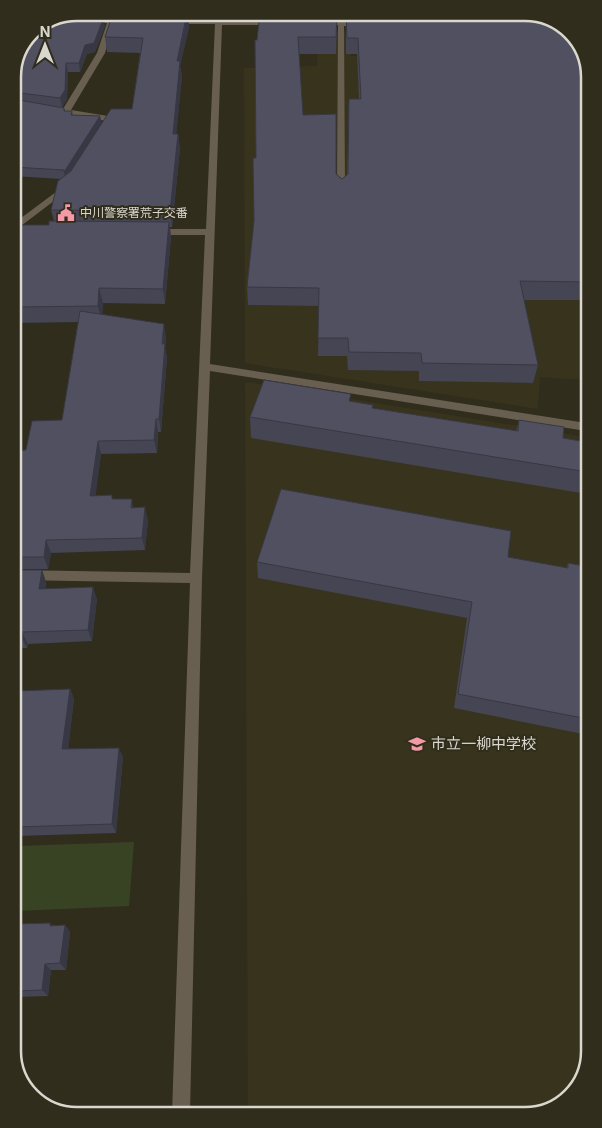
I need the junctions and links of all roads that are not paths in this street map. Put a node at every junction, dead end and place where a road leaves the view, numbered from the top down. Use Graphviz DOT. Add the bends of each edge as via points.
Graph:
graph roads {
  1 [pos="77,21"];
  2 [pos="112,21"];
  3 [pos="131,21"];
  4 [pos="172,21"];
  5 [pos="219,21"];
  6 [pos="262,21"];
  7 [pos="160,22"];
  8 [pos="284,23"];
  9 [pos="312,23"];
  10 [pos="341,24"];
  11 [pos="368,24"];
  12 [pos="48,109"];
  13 [pos="66,112"];
  14 [pos="101,135"];
  15 [pos="75,176"];
  16 [pos="341,192"];
  17 [pos="21,227"];
  18 [pos="141,232"];
  19 [pos="210,232"];
  20 [pos="204,368"];
  21 [pos="581,425"];
  22 [pos="21,575"];
  23 [pos="196,578"];
  24 [pos="181,1107"];
  1 -- 2 [label="street"];
  2 -- 3 [label="street"];
  2 -- 13 [label="street" via="101,53"];
  4 -- 7 [label="street"];
  5 -- 19 [label="street"];
  6 -- 8 [label="street"];
  9 -- 10 [label="street"];
  10 -- 11 [label="street"];
  10 -- 16 [label="street"];
  12 -- 13 [label="street"];
  13 -- 14 [label="street" via="112,119"];
  15 -- 17 [label="street"];
  18 -- 19 [label="street"];
  19 -- 20 [label="street"];
  20 -- 21 [label="street"];
  20 -- 23 [label="street"];
  22 -- 23 [label="street"];
  23 -- 24 [label="street"];
}
